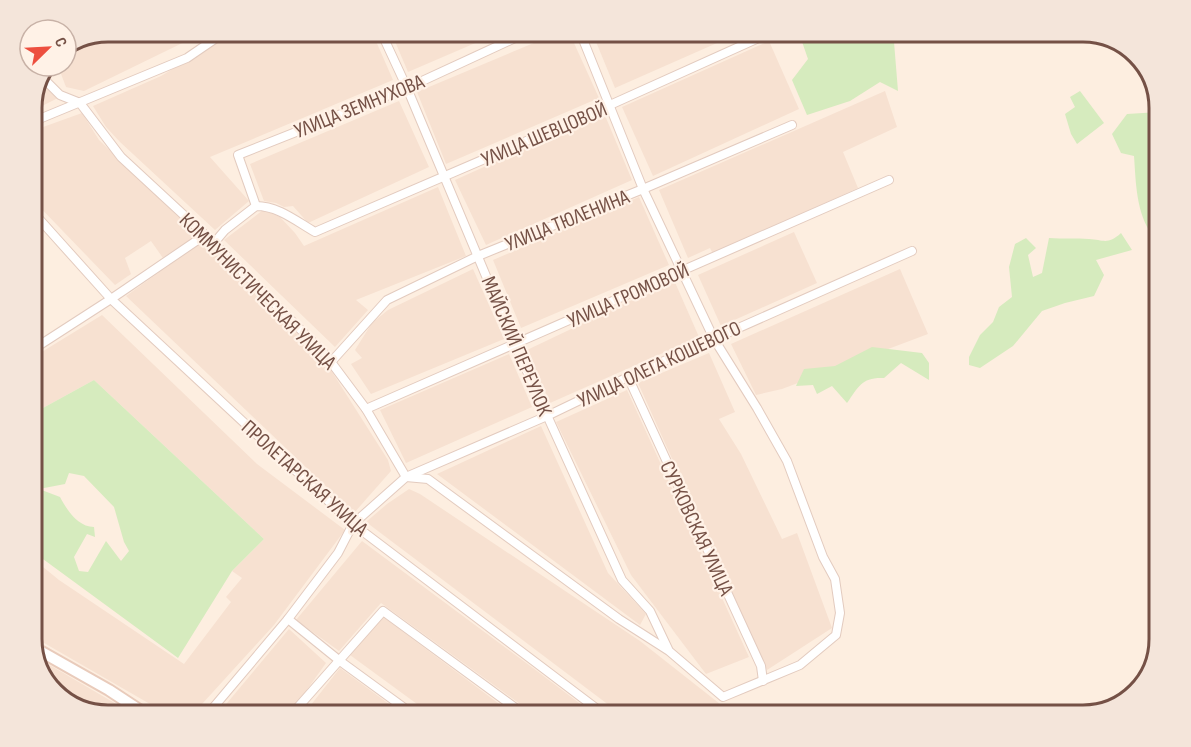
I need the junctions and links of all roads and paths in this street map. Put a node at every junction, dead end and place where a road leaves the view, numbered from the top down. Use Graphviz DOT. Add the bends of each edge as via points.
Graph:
graph roads {
  1 [pos="210,42"];
  2 [pos="386,42"];
  3 [pos="506,42"];
  4 [pos="584,42"];
  5 [pos="750,42"];
  6 [pos="48,82"];
  7 [pos="407,88"];
  8 [pos="80,103"];
  9 [pos="610,105"];
  10 [pos="42,118"];
  11 [pos="792,125"];
  12 [pos="445,177"];
  13 [pos="889,180"];
  14 [pos="643,189"];
  15 [pos="256,206"];
  16 [pos="42,222"];
  17 [pos="205,235"];
  18 [pos="214,243"];
  19 [pos="912,251"];
  20 [pos="478,256"];
  21 [pos="682,271"];
  22 [pos="111,299"];
  23 [pos="714,339"];
  24 [pos="42,344"];
  25 [pos="515,345"];
  26 [pos="331,362"];
  27 [pos="628,376"];
  28 [pos="366,409"];
  29 [pos="547,416"];
  30 [pos="406,477"];
  31 [pos="353,524"];
  32 [pos="288,619"];
  33 [pos="669,651"];
  34 [pos="43,652"];
  35 [pos="340,661"];
  36 [pos="763,681"];
  37 [pos="131,705"];
  38 [pos="216,705"];
  39 [pos="301,705"];
  40 [pos="399,705"];
  41 [pos="510,705"];
  42 [pos="591,705"];
  1 -- 8 [label="street" via="187,58"];
  2 -- 7 [label="street, МАЙСКИЙ ПЕРЕУЛОК"];
  3 -- 7 [label="street, УЛИЦА ЗЕМНУХОВА"];
  4 -- 9 [label="street"];
  5 -- 9 [label="street, УЛИЦА ШЕВЦОВОЙ"];
  6 -- 8 [label="street, КОММУНИСТИЧЕСКАЯ УЛИЦА" via="60,95"];
  7 -- 12 [label="street, МАЙСКИЙ ПЕРЕУЛОК"];
  7 -- 15 [label="street, УЛИЦА ЗЕМНУХОВА" via="237,155"];
  8 -- 10 [label="street"];
  8 -- 17 [label="street, КОММУНИСТИЧЕСКАЯ УЛИЦА" via="121,157"];
  9 -- 12 [label="street, УЛИЦА ШЕВЦОВОЙ"];
  9 -- 14 [label="street"];
  11 -- 14 [label="street, УЛИЦА ТЮЛЕНИНА"];
  12 -- 15 [label="street, УЛИЦА ШЕВЦОВОЙ" via="315,232 284,213"];
  12 -- 20 [label="street, МАЙСКИЙ ПЕРЕУЛОК"];
  13 -- 21 [label="street, УЛИЦА ГРОМОВОЙ"];
  14 -- 20 [label="street, УЛИЦА ТЮЛЕНИНА"];
  14 -- 21 [label="street"];
  15 -- 18 [label="street"];
  16 -- 22 [label="street, ПРОЛЕТАРСКАЯ УЛИЦА"];
  17 -- 18 [label="street, КОММУНИСТИЧЕСКАЯ УЛИЦА"];
  17 -- 22 [label="street"];
  18 -- 26 [label="street, КОММУНИСТИЧЕСКАЯ УЛИЦА"];
  19 -- 23 [label="street, УЛИЦА ОЛЕГА КОШЕВОГО"];
  20 -- 25 [label="street, МАЙСКИЙ ПЕРЕУЛОК"];
  20 -- 26 [label="street, УЛИЦА ТЮЛЕНИНА" via="387,300"];
  21 -- 23 [label="street"];
  21 -- 25 [label="street, УЛИЦА ГРОМОВОЙ"];
  22 -- 24 [label="street"];
  22 -- 31 [label="street, ПРОЛЕТАРСКАЯ УЛИЦА"];
  23 -- 27 [label="street, УЛИЦА ОЛЕГА КОШЕВОГО"];
  23 -- 36 [label="street" via="787,461 835,579 840,613 836,635 800,665"];
  25 -- 28 [label="street, УЛИЦА ГРОМОВОЙ"];
  25 -- 29 [label="street, МАЙСКИЙ ПЕРЕУЛОК"];
  26 -- 28 [label="street, КОММУНИСТИЧЕСКАЯ УЛИЦА"];
  27 -- 29 [label="street, УЛИЦА ОЛЕГА КОШЕВОГО"];
  27 -- 36 [label="street, СУРКОВСКАЯ УЛИЦА" via="760,666"];
  28 -- 30 [label="street, КОММУНИСТИЧЕСКАЯ УЛИЦА"];
  29 -- 30 [label="street, УЛИЦА ОЛЕГА КОШЕВОГО"];
  29 -- 33 [label="street, МАЙСКИЙ ПЕРЕУЛОК" via="622,580 650,611"];
  30 -- 31 [label="street, УЛИЦА ОЛЕГА КОШЕВОГО"];
  30 -- 33 [label="street" via="428,479"];
  31 -- 32 [label="street" via="338,553"];
  31 -- 42 [label="street, ПРОЛЕТАРСКАЯ УЛИЦА"];
  32 -- 35 [label="street"];
  32 -- 38 [label="street"];
  33 -- 36 [label="street" via="723,697"];
  34 -- 37 [label="main road"];
  35 -- 39 [label="street"];
  35 -- 40 [label="street"];
  35 -- 41 [label="street" via="384,611"];
}
